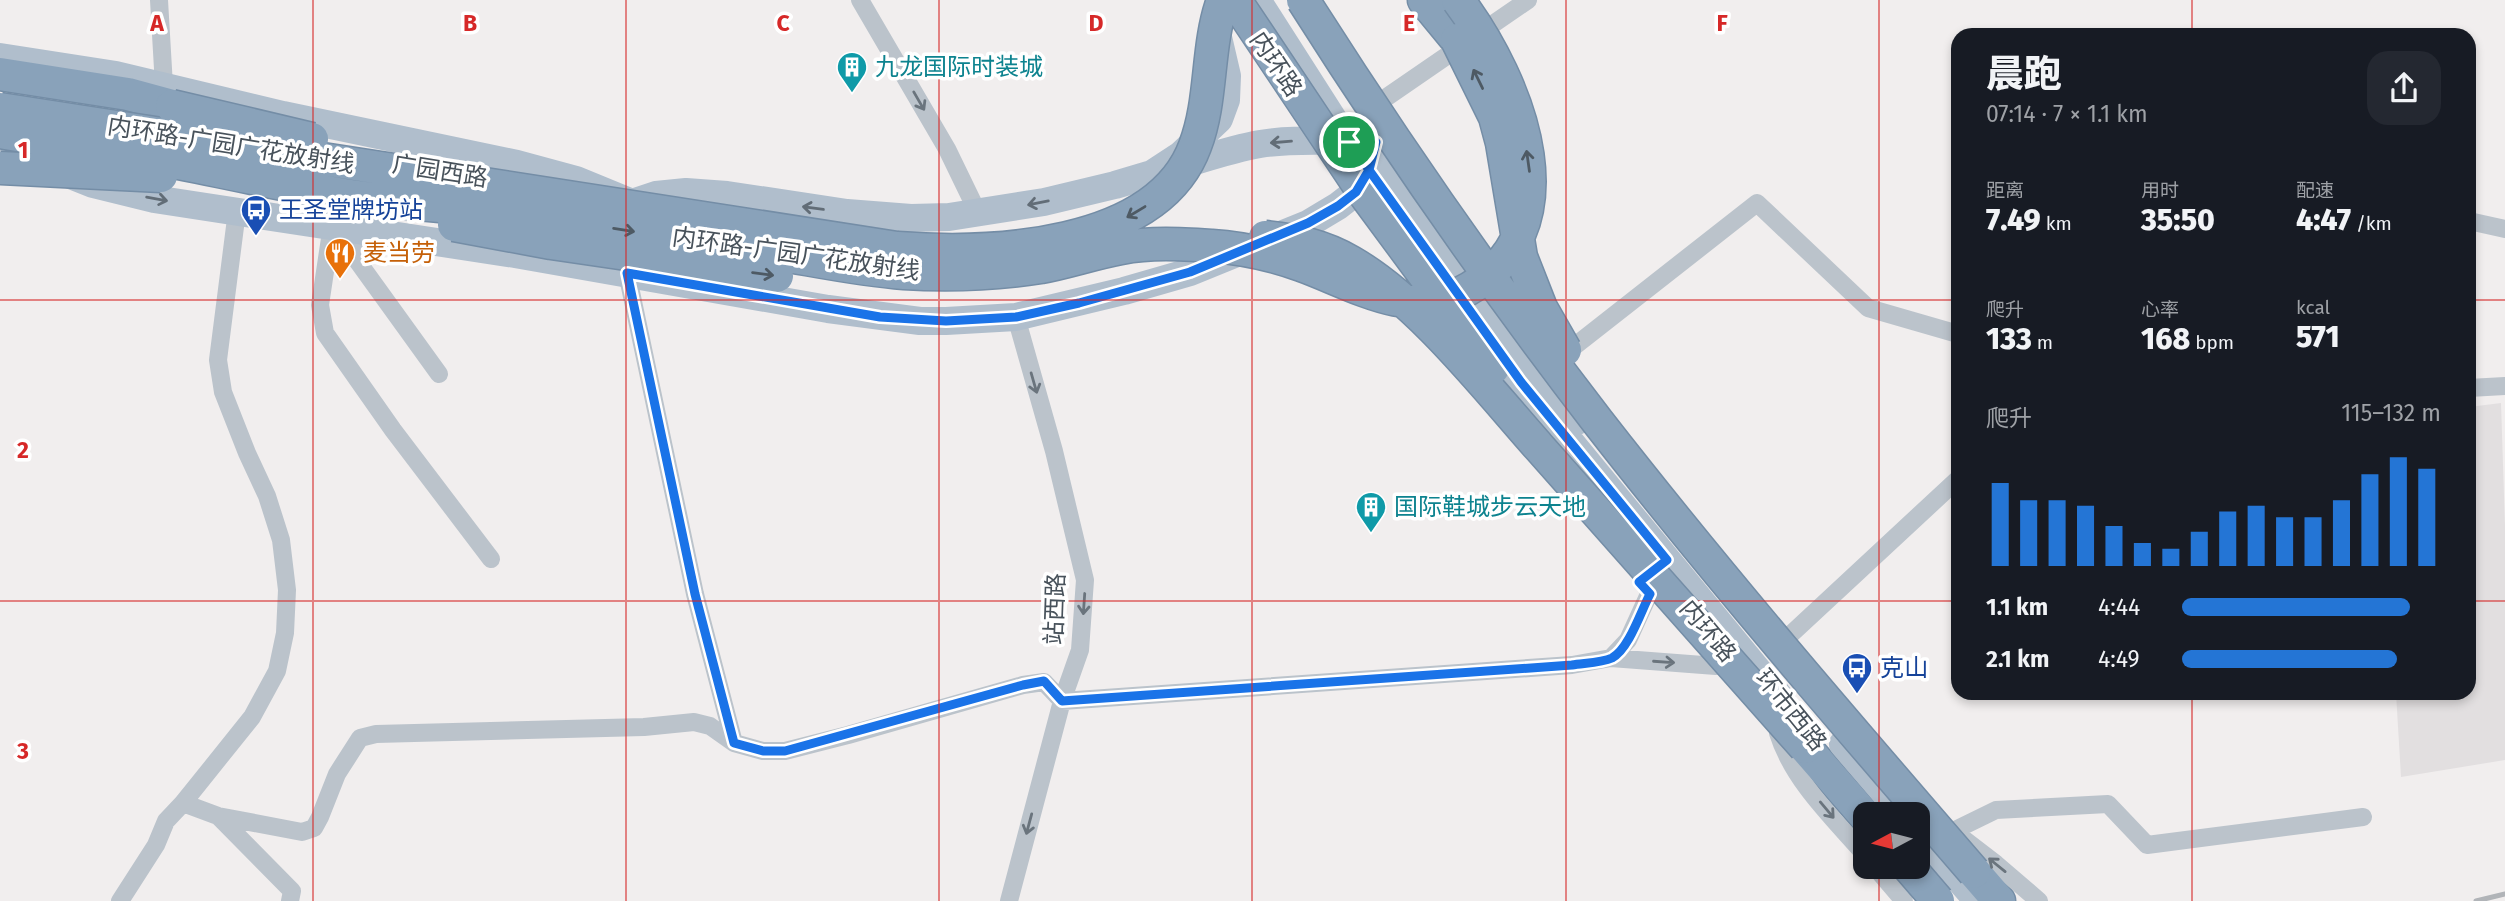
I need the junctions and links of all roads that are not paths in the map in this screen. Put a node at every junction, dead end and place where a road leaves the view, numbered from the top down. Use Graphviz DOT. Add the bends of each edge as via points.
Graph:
graph roads {
  1 [pos="159,0"];
  2 [pos="860,0"];
  3 [pos="1207,0"];
  4 [pos="1223,0"];
  5 [pos="1235,0"];
  6 [pos="1254,0"];
  7 [pos="1288,0"];
  8 [pos="1303,0"];
  9 [pos="1322,0"];
  10 [pos="1424,0"];
  11 [pos="1458,0"];
  12 [pos="1528,0"];
  13 [pos="0,57"];
  14 [pos="0,74"];
  15 [pos="164,86"];
  16 [pos="1376,88"];
  17 [pos="1346,93"];
  18 [pos="0,96"];
  19 [pos="231,103"];
  20 [pos="0,109"];
  21 [pos="143,119"];
  22 [pos="1401,125"];
  23 [pos="0,132"];
  24 [pos="1351,142"];
  25 [pos="0,146"];
  26 [pos="0,168"];
  27 [pos="1369,170"];
  28 [pos="1152,174"];
  29 [pos="254,179"];
  30 [pos="518,188"];
  31 [pos="352,197"];
  32 [pos="632,202"];
  33 [pos="237,211"];
  34 [pos="978,214"];
  35 [pos="2476,223"];
  36 [pos="332,225"];
  37 [pos="361,229"];
  38 [pos="2505,229"];
  39 [pos="570,264"];
  40 [pos="1190,272"];
  41 [pos="627,273"];
  42 [pos="1016,317"];
  43 [pos="1951,332"];
  44 [pos="1497,333"];
  45 [pos="1562,356"];
  46 [pos="439,374"];
  47 [pos="2505,386"];
  48 [pos="2476,388"];
  49 [pos="1508,426"];
  50 [pos="1627,457"];
  51 [pos="1951,486"];
  52 [pos="491,559"];
  53 [pos="1667,560"];
  54 [pos="1644,588"];
  55 [pos="1789,636"];
  56 [pos="1611,658"];
  57 [pos="1716,666"];
  58 [pos="1062,701"];
  59 [pos="1793,732"];
  60 [pos="734,743"];
  61 [pos="1853,802"];
  62 [pos="1863,802"];
  63 [pos="1893,802"];
  64 [pos="183,803"];
  65 [pos="1853,815"];
  66 [pos="218,816"];
  67 [pos="2363,817"];
  68 [pos="1953,831"];
  69 [pos="1853,840"];
  70 [pos="1930,846"];
  71 [pos="1930,877"];
  72 [pos="1885,879"];
  73 [pos="1903,879"];
  74 [pos="1919,879"];
  75 [pos="120,901"];
  76 [pos="290,901"];
  77 [pos="1009,901"];
  78 [pos="1904,901"];
  79 [pos="1919,901"];
  80 [pos="1938,901"];
  81 [pos="1951,901"];
  82 [pos="1978,901"];
  83 [pos="1999,901"];
  84 [pos="2039,901"];
  1 -- 15 [label="street"];
  2 -- 34 [label="street, one-way" via="947,149"];
  3 -- 28 [label="main road" via="1224,62 1226,100 1219,119 1205,134"];
  4 -- 30 [label="highway, 内环路-广园广花放射线, one-way, bridge" via="1202,125 1186,167 1161,197 1123,220 1075,236 971,250 897,248"];
  5 -- 24 [label="highway, 内环路, bridge"];
  6 -- 24 [label="highway, bridge"];
  7 -- 17 [label="main road, 环市西路"];
  8 -- 50 [label="highway, 内环路, bridge" via="1408,162"];
  9 -- 16 [label="main road"];
  50 -- 10 [label="highway, 内环路, one-way, bridge" via="1530,281 1521,257 1495,117 1457,40"];
  31 -- 11 [label="highway, 内环路-广园广花放射线, one-way, bridge" via="522,214 905,273 1004,271 1152,244 1217,246 1296,263 1379,295 1434,301 1454,296 1492,271 1520,230 1530,197 1527,152 1512,94 1490,48"];
  12 -- 16 [label="street"];
  13 -- 15 [label="main road"];
  14 -- 30 [label="highway, bridge" via="128,94"];
  15 -- 19 [label="main road"];
  16 -- 17 [label="main road"];
  16 -- 22 [label="main road"];
  17 -- 24 [label="main road, 环市西路"];
  18 -- 21 [label="main road, 广园西路"];
  19 -- 21 [label="main road"];
  19 -- 32 [label="main road" via="547,172"];
  20 -- 30 [label="highway, 内环路-广园广花放射线, bridge"];
  21 -- 32 [label="main road, 广园西路"];
  22 -- 24 [label="main road"];
  22 -- 45 [label="main road"];
  23 -- 29 [label="highway, 内环路-广园广花放射线, bridge"];
  24 -- 27 [label="main road"];
  24 -- 28 [label="main road, one-way" via="1262,144"];
  24 -- 44 [label="main road, 环市西路" via="1423,211"];
  24 -- 59 [label="highway, 内环路, bridge" via="1459,325"];
  25 -- 33 [label="main road, one-way" via="102,187"];
  25 -- 39 [label="main road, 广园西路" via="575,230"];
  26 -- 29 [label="highway, bridge"];
  27 -- 40 [label="main road" via="1356,192 1322,216"];
  27 -- 44 [label="main road, 环市西路"];
  28 -- 34 [label="main road, one-way"];
  29 -- 31 [label="highway, 内环路-广园广花放射线, bridge"];
  31 -- 59 [label="highway, one-way, bridge" via="479,230 891,291 1039,287 1241,237 1324,248 1370,275 1419,316"];
  34 -- 32 [label="main road, one-way" via="898,217 686,192"];
  33 -- 36 [label="main road"];
  33 -- 64 [label="street" via="218,360 223,392 281,540 287,590 285,633 277,671 252,717"];
  35 -- 38 [label="street"];
  36 -- 37 [label="main road"];
  36 -- 52 [label="street" via="320,305 325,333"];
  37 -- 39 [label="main road"];
  37 -- 46 [label="street" via="356,259"];
  39 -- 41 [label="main road"];
  40 -- 42 [label="main road"];
  40 -- 49 [label="main road" via="1310,251 1352,258 1373,274"];
  41 -- 42 [label="main road" via="880,317 946,321"];
  41 -- 60 [label="street" via="695,594"];
  42 -- 58 [label="street, 站西路, one-way" via="1085,580 1080,650"];
  43 -- 45 [label="street" via="1868,308 1757,203"];
  44 -- 49 [label="main road"];
  44 -- 53 [label="main road, 环市西路" via="1521,382"];
  44 -- 63 [label="main road, 环市西路"];
  45 -- 55 [label="main road"];
  47 -- 48 [label="street"];
  49 -- 54 [label="main road"];
  50 -- 83 [label="highway, 内环路, bridge"];
  51 -- 55 [label="street"];
  53 -- 54 [label="street"];
  53 -- 59 [label="main road, 环市西路"];
  54 -- 56 [label="street" via="1628,640"];
  54 -- 57 [label="main road"];
  55 -- 68 [label="main road"];
  56 -- 57 [label="street, one-way"];
  56 -- 58 [label="street" via="1572,665"];
  57 -- 59 [label="main road"];
  58 -- 60 [label="street" via="1044,681 785,751"];
  58 -- 77 [label="street, 站西路, one-way"];
  59 -- 61 [label="highway, 内环路"];
  59 -- 62 [label="main road, 环市西路"];
  59 -- 65 [label="main road"];
  59 -- 69 [label="street, one-way" via="1783,747 1795,770"];
  60 -- 66 [label="street" via="710,726 694,722 376,734 360,738 337,774 314,828 302,832"];
  64 -- 66 [label="street"];
  64 -- 75 [label="street" via="166,821"];
  66 -- 76 [label="street" via="292,891"];
  67 -- 68 [label="street" via="2147,845 2108,804 1996,810"];
  84 -- 68 [label="street, one-way"];
  70 -- 82 [label="main road"];
  71 -- 81 [label="main road"];
  72 -- 78 [label="street"];
  73 -- 79 [label="main road"];
  74 -- 80 [label="highway, bridge"];
}
